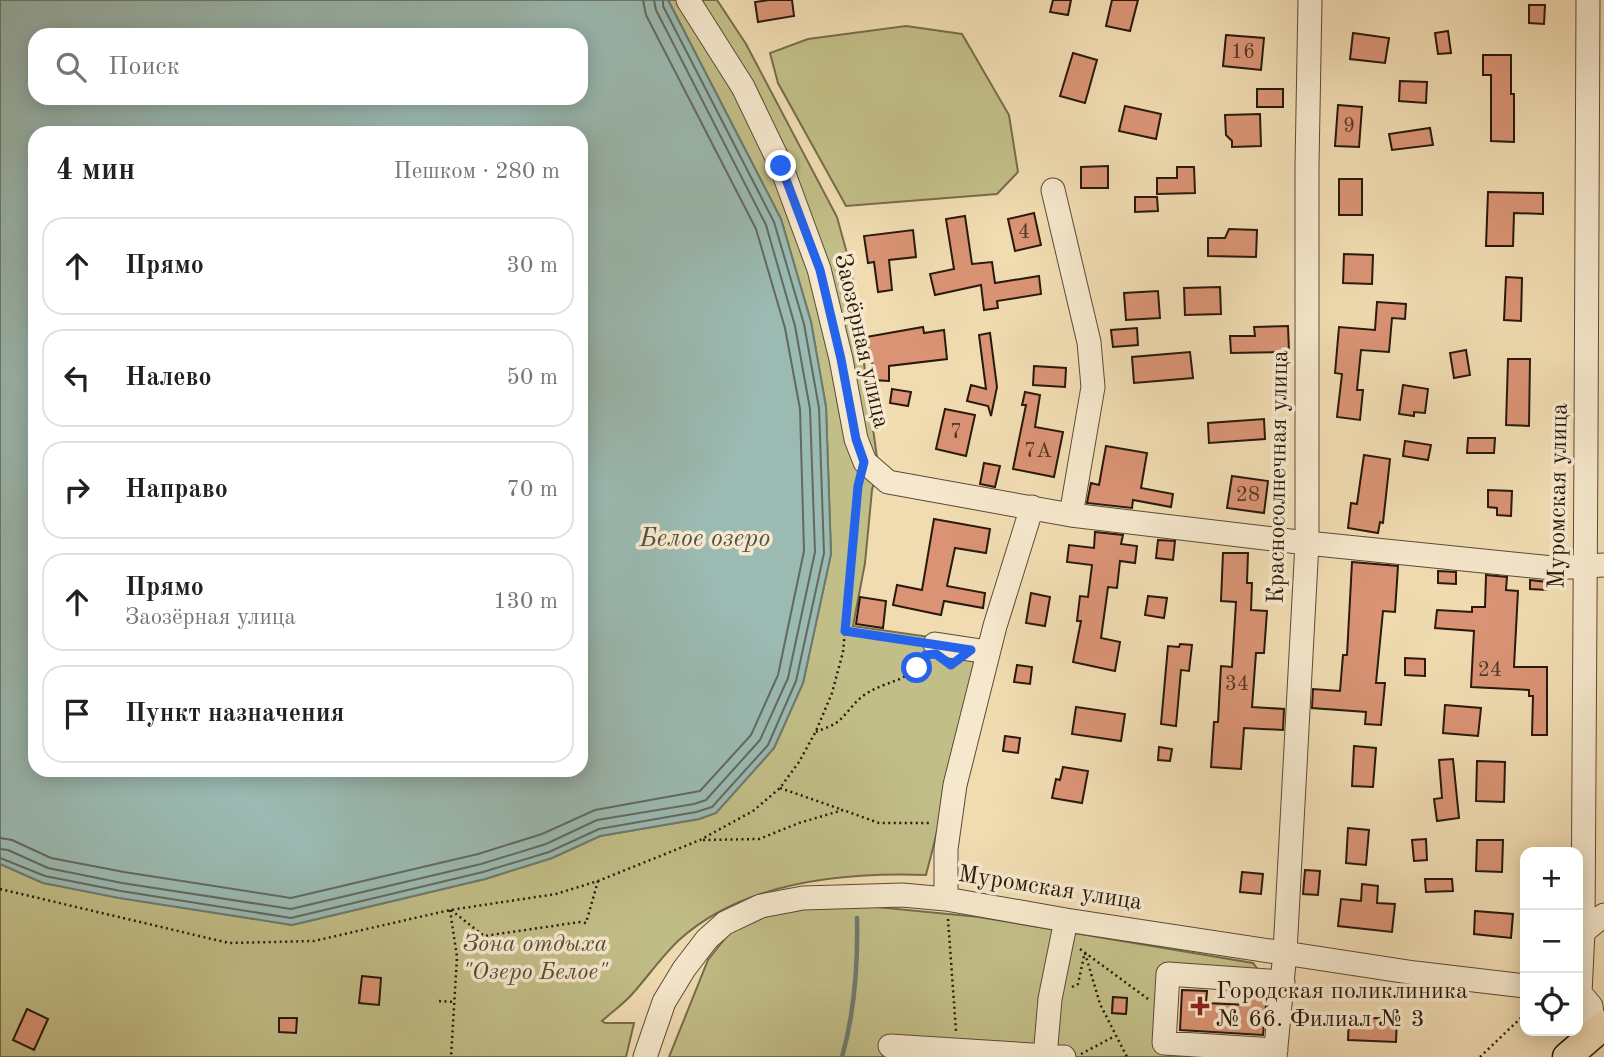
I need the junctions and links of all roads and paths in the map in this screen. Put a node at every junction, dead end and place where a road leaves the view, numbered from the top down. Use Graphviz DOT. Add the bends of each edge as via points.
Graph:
graph roads {
  1 [pos="688,0"];
  2 [pos="1588,0"];
  3 [pos="1307,1"];
  4 [pos="1053,190"];
  5 [pos="1596,339"];
  6 [pos="864,462"];
  7 [pos="1032,507"];
  8 [pos="1071,515"];
  9 [pos="1307,543"];
  10 [pos="1594,565"];
  11 [pos="845,631"];
  12 [pos="930,650"];
  13 [pos="988,652"];
  14 [pos="815,732"];
  15 [pos="780,788"];
  16 [pos="843,810"];
  17 [pos="949,824"];
  18 [pos="700,840"];
  19 [pos="598,881"];
  20 [pos="0,889"];
  21 [pos="946,899"];
  22 [pos="450,910"];
  23 [pos="1604,915"];
  24 [pos="1065,928"];
  25 [pos="1583,932"];
  26 [pos="1285,952"];
  27 [pos="1085,953"];
  28 [pos="1283,982"];
  29 [pos="1520,985"];
  30 [pos="1583,997"];
  31 [pos="1149,1000"];
  32 [pos="439,1001"];
  33 [pos="454,1002"];
  34 [pos="1520,1018"];
  35 [pos="1600,1029"];
  36 [pos="1115,1036"];
  37 [pos="890,1046"];
  38 [pos="957,1051"];
  39 [pos="1275,1053"];
  40 [pos="451,1057"];
  41 [pos="645,1057"];
  42 [pos="1045,1057"];
  43 [pos="1064,1057"];
  44 [pos="1073,1057"];
  45 [pos="1127,1057"];
  46 [pos="1480,1057"];
  47 [pos="1567,1057"];
  1 -- 6 [label="street, Заозёрная улица" via="743,87 786,179 820,270"];
  2 -- 5 [label="street, Муромская улица"];
  3 -- 9 [label="street, Красносолнечная улица"];
  4 -- 8 [label="street" via="1090,342 1093,387"];
  5 -- 10 [label="street, Муромская улица"];
  6 -- 7 [label="street, Заозёрная улица" via="888,482"];
  6 -- 11 [label="path"];
  7 -- 8 [label="street, Заозёрная улица"];
  7 -- 13 [label="street"];
  8 -- 9 [label="street, Заозёрная улица"];
  9 -- 10 [label="street, Заозёрная улица" via="1552,568"];
  9 -- 26 [label="street, Красносолнечная улица"];
  10 -- 25 [label="street, Муромская улица"];
  11 -- 12 [label="path"];
  11 -- 14 [label="path" via="832,693"];
  12 -- 13 [label="street"];
  12 -- 14 [label="path" via="901,680 865,694 837,723"];
  13 -- 17 [label="street" via="954,785"];
  14 -- 15 [label="path"];
  15 -- 16 [label="path"];
  15 -- 18 [label="path" via="753,811"];
  16 -- 17 [label="path" via="879,823"];
  16 -- 18 [label="path" via="759,839"];
  17 -- 21 [label="street"];
  18 -- 19 [label="path"];
  19 -- 22 [label="path" via="556,894"];
  19 -- 22 [label="path" via="586,923 484,936"];
  20 -- 22 [label="path" via="229,943 314,941"];
  21 -- 24 [label="street, Муромская улица"];
  21 -- 38 [label="path"];
  21 -- 41 [label="street, Муромская улица" via="902,895 803,898 761,906 725,923 707,939 664,1002"];
  22 -- 33 [label="path" via="457,957"];
  23 -- 25 [label="street"];
  24 -- 26 [label="street, Муромская улица"];
  24 -- 27 [label="path"];
  24 -- 42 [label="street" via="1050,999"];
  26 -- 28 [label="street, Красносолнечная улица"];
  26 -- 29 [label="street, Муромская улица"];
  27 -- 31 [label="path"];
  27 -- 36 [label="path"];
  28 -- 39 [label="street, Красносолнечная улица"];
  28 -- 39 [label="street" via="1168,974 1164,1043"];
  30 -- 35 [label="street, Муромская улица"];
  32 -- 33 [label="path"];
  33 -- 40 [label="path"];
  34 -- 46 [label="path"];
  35 -- 47 [label="main road"];
  36 -- 44 [label="path"];
  36 -- 45 [label="path"];
  37 -- 38 [label="street"];
  38 -- 42 [label="street"];
  42 -- 43 [label="street"];
}
